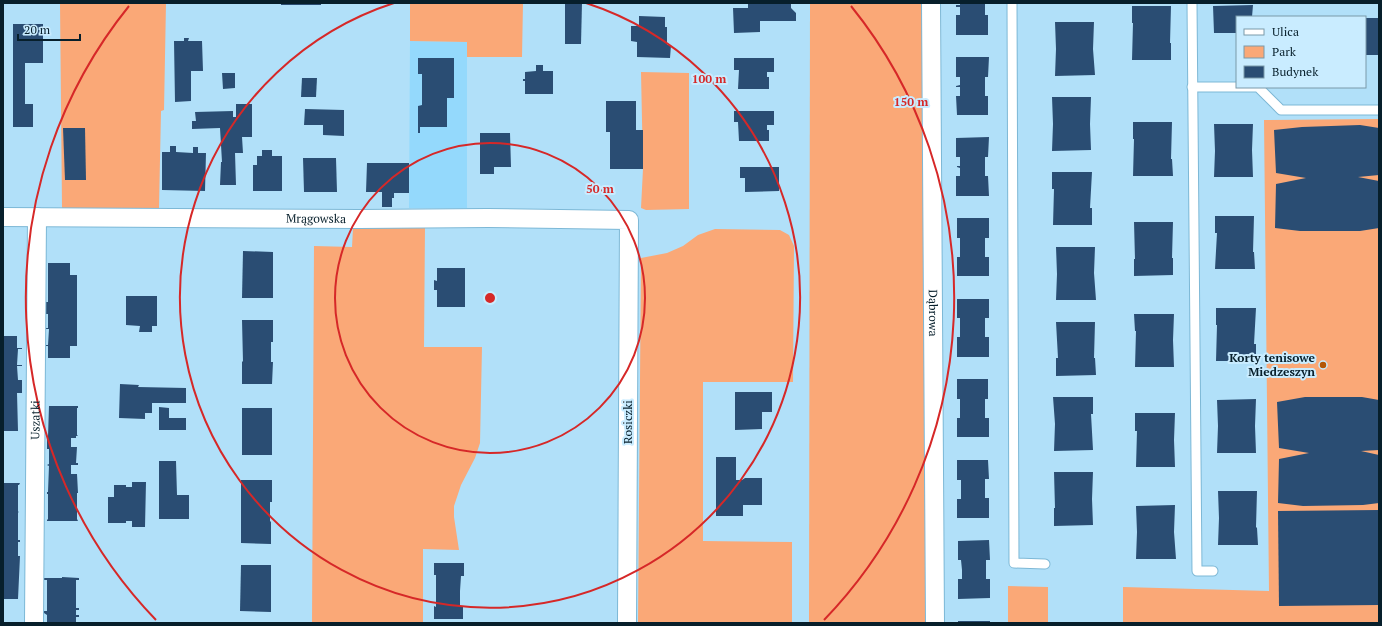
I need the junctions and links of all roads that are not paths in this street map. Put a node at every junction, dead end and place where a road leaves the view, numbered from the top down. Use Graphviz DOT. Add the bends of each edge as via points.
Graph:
graph roads {
  1 [pos="931,3"];
  2 [pos="1012,3"];
  3 [pos="1192,3"];
  4 [pos="1192,87"];
  5 [pos="1236,87"];
  6 [pos="1259,88"];
  7 [pos="1379,110"];
  8 [pos="3,216"];
  9 [pos="37,217"];
  10 [pos="629,220"];
  11 [pos="1045,564"];
  12 [pos="1213,571"];
  13 [pos="34,623"];
  14 [pos="627,623"];
  15 [pos="935,623"];
  1 -- 15 [label="street, Dąbrowa"];
  2 -- 11 [label="lane" via="1014,563"];
  3 -- 4 [label="lane"];
  4 -- 5 [label="lane"];
  4 -- 12 [label="lane" via="1197,571"];
  6 -- 7 [label="lane" via="1281,110"];
  8 -- 9 [label="street, Mrągowska"];
  9 -- 10 [label="street, Mrągowska"];
  9 -- 13 [label="street, Uszatki"];
  10 -- 14 [label="street, Rosiczki"];
}
